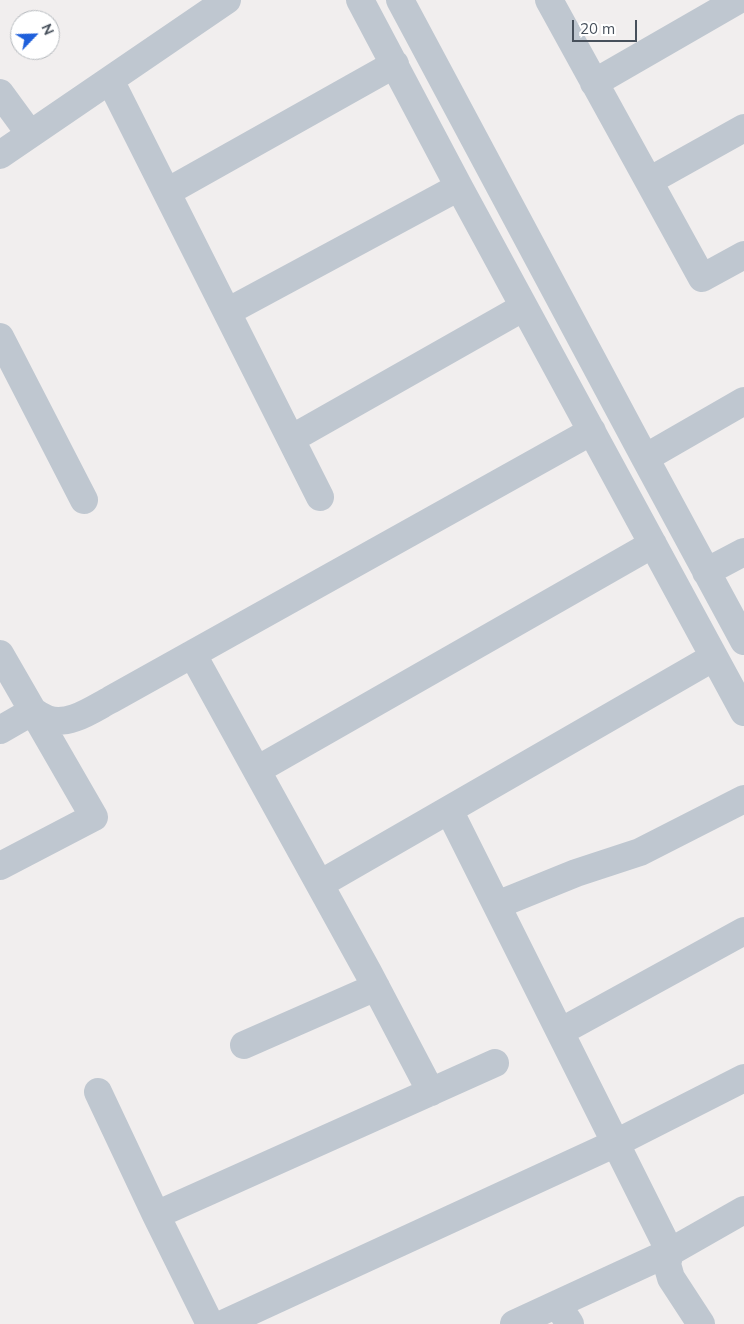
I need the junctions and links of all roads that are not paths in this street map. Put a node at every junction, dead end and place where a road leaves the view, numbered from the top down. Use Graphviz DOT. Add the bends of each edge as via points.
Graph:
graph roads {
  1 [pos="227,0"];
  2 [pos="360,0"];
  3 [pos="400,0"];
  4 [pos="549,0"];
  5 [pos="738,0"];
  6 [pos="395,64"];
  7 [pos="110,80"];
  8 [pos="594,83"];
  9 [pos="0,93"];
  10 [pos="744,128"];
  11 [pos="30,134"];
  12 [pos="0,155"];
  13 [pos="649,181"];
  14 [pos="458,187"];
  15 [pos="166,192"];
  16 [pos="741,261"];
  17 [pos="524,307"];
  18 [pos="227,312"];
  19 [pos="0,337"];
  20 [pos="744,401"];
  21 [pos="592,431"];
  22 [pos="291,439"];
  23 [pos="645,458"];
  24 [pos="320,497"];
  25 [pos="84,500"];
  26 [pos="653,544"];
  27 [pos="744,552"];
  28 [pos="706,572"];
  29 [pos="744,640"];
  30 [pos="0,654"];
  31 [pos="193,655"];
  32 [pos="714,657"];
  33 [pos="33,711"];
  34 [pos="744,712"];
  35 [pos="0,730"];
  36 [pos="256,770"];
  37 [pos="744,799"];
  38 [pos="449,810"];
  39 [pos="0,866"];
  40 [pos="320,884"];
  41 [pos="497,905"];
  42 [pos="744,931"];
  43 [pos="376,987"];
  44 [pos="560,1032"];
  45 [pos="244,1045"];
  46 [pos="495,1063"];
  47 [pos="744,1078"];
  48 [pos="98,1092"];
  49 [pos="431,1092"];
  50 [pos="616,1143"];
  51 [pos="744,1210"];
  52 [pos="156,1215"];
  53 [pos="670,1252"];
  54 [pos="564,1314"];
  55 [pos="210,1324"];
  56 [pos="222,1324"];
  57 [pos="514,1324"];
  58 [pos="701,1324"];
  1 -- 7 [label="street"];
  2 -- 6 [label="street"];
  3 -- 23 [label="street"];
  4 -- 8 [label="street"];
  5 -- 8 [label="street"];
  6 -- 14 [label="street"];
  6 -- 15 [label="street"];
  7 -- 11 [label="street"];
  7 -- 15 [label="street"];
  8 -- 13 [label="street"];
  9 -- 11 [label="street"];
  10 -- 13 [label="street"];
  11 -- 12 [label="street"];
  13 -- 16 [label="street" via="702,278"];
  14 -- 17 [label="street"];
  14 -- 18 [label="street"];
  15 -- 18 [label="street"];
  17 -- 21 [label="street"];
  17 -- 22 [label="street"];
  18 -- 22 [label="street"];
  19 -- 25 [label="street" via="12,375"];
  20 -- 23 [label="street"];
  21 -- 26 [label="street"];
  21 -- 31 [label="street"];
  22 -- 24 [label="street"];
  23 -- 28 [label="street"];
  26 -- 32 [label="street"];
  26 -- 36 [label="street"];
  27 -- 28 [label="street"];
  28 -- 29 [label="street"];
  30 -- 33 [label="street"];
  31 -- 33 [label="street" via="76,717 55,721"];
  31 -- 36 [label="street"];
  32 -- 34 [label="street"];
  32 -- 38 [label="street"];
  33 -- 35 [label="street"];
  33 -- 39 [label="street" via="94,817"];
  36 -- 40 [label="street"];
  37 -- 41 [label="street" via="640,852 576,873"];
  38 -- 40 [label="street"];
  38 -- 41 [label="street"];
  40 -- 43 [label="street"];
  41 -- 44 [label="street"];
  42 -- 44 [label="street"];
  43 -- 45 [label="street"];
  43 -- 49 [label="street"];
  44 -- 50 [label="street"];
  46 -- 49 [label="street"];
  47 -- 50 [label="street"];
  48 -- 52 [label="street"];
  49 -- 52 [label="street"];
  50 -- 53 [label="street"];
  50 -- 56 [label="street"];
  51 -- 53 [label="street"];
  52 -- 55 [label="street"];
  53 -- 54 [label="street"];
  53 -- 58 [label="street" via="667,1264 671,1278"];
  54 -- 57 [label="street"];
}
